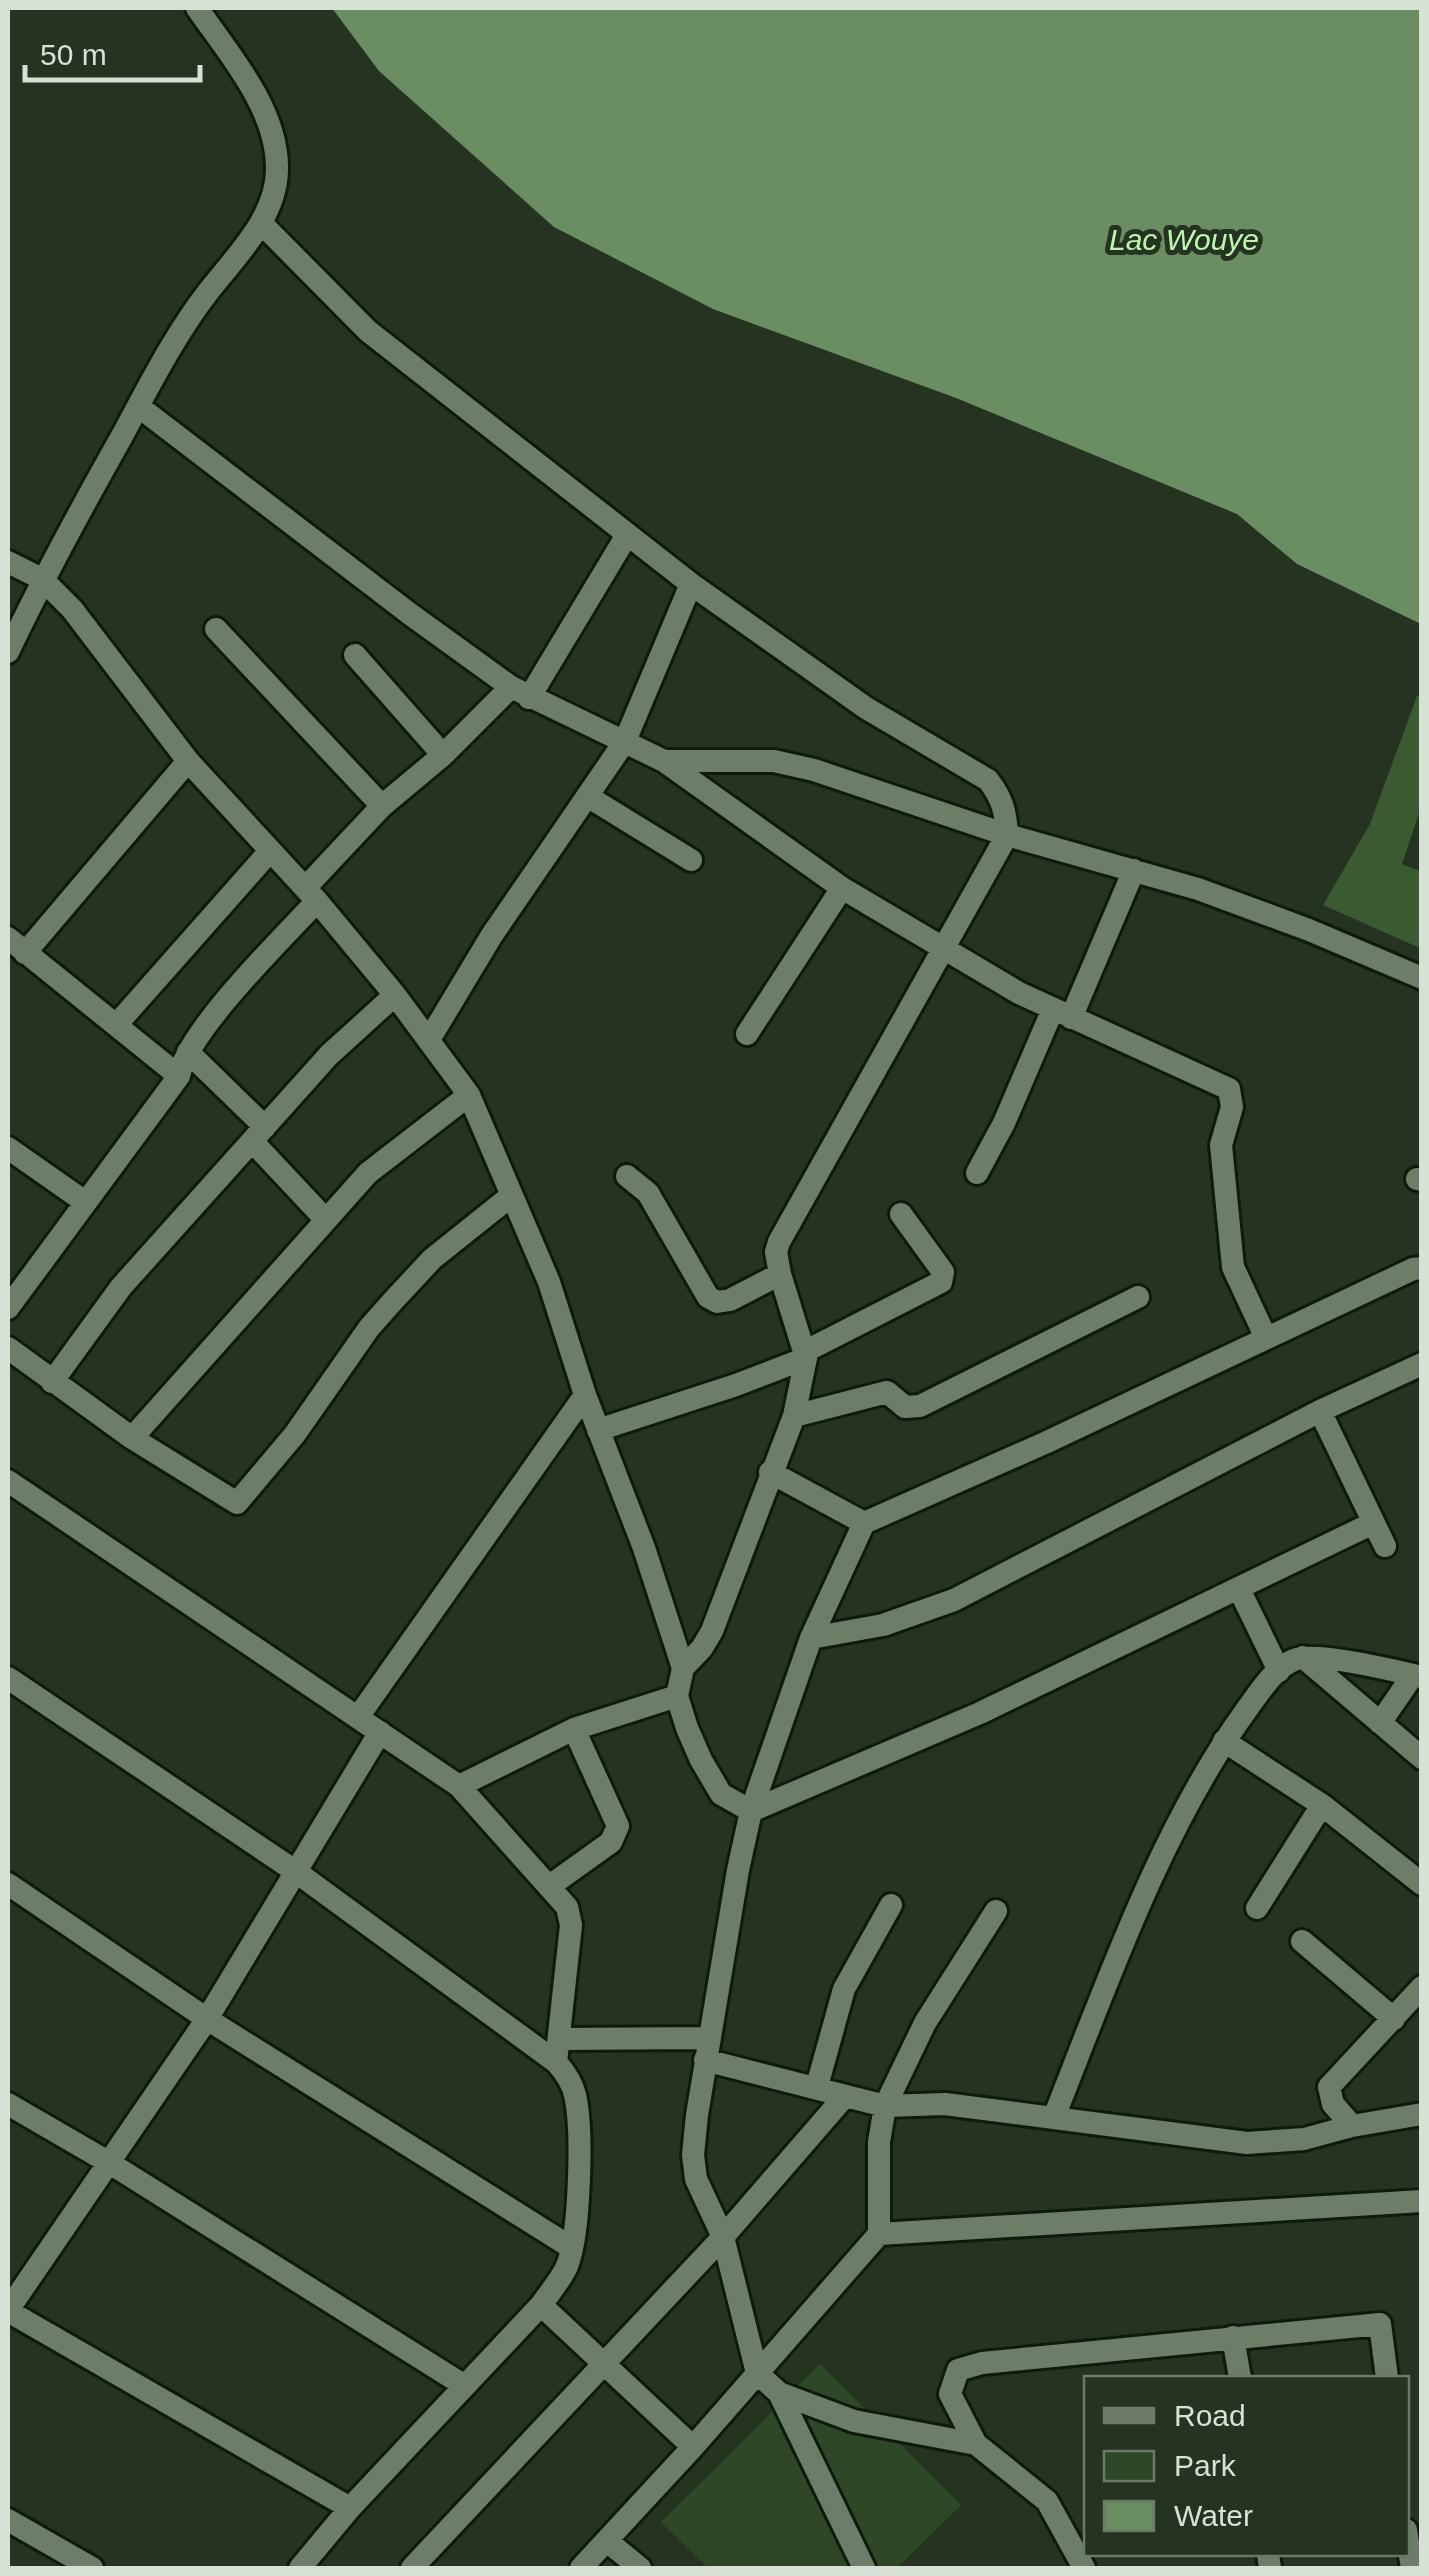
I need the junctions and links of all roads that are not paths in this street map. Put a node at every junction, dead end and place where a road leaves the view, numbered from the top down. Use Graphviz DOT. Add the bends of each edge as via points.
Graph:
graph roads {
  1 [pos="197,8"];
  2 [pos="261,223"];
  3 [pos="138,406"];
  4 [pos="627,535"];
  5 [pos="8,562"];
  6 [pos="42,580"];
  7 [pos="691,584"];
  8 [pos="216,629"];
  9 [pos="8,652"];
  10 [pos="355,655"];
  11 [pos="520,692"];
  12 [pos="624,741"];
  13 [pos="443,755"];
  14 [pos="188,761"];
  15 [pos="664,761"];
  16 [pos="587,796"];
  17 [pos="382,806"];
  18 [pos="1007,835"];
  19 [pos="270,851"];
  20 [pos="691,860"];
  21 [pos="1134,870"];
  22 [pos="842,888"];
  23 [pos="311,894"];
  24 [pos="16,946"];
  25 [pos="944,949"];
  26 [pos="1422,978"];
  27 [pos="396,995"];
  28 [pos="1062,1013"];
  29 [pos="117,1024"];
  30 [pos="747,1034"];
  31 [pos="430,1038"];
  32 [pos="188,1052"];
  33 [pos="179,1076"];
  34 [pos="469,1095"];
  35 [pos="258,1134"];
  36 [pos="8,1148"];
  37 [pos="977,1173"];
  38 [pos="627,1176"];
  39 [pos="512,1195"];
  40 [pos="85,1202"];
  41 [pos="901,1214"];
  42 [pos="326,1220"];
  43 [pos="1422,1268"];
  44 [pos="780,1274"];
  45 [pos="1138,1297"];
  46 [pos="8,1308"];
  47 [pos="1266,1338"];
  48 [pos="8,1348"];
  49 [pos="805,1355"];
  50 [pos="1422,1364"];
  51 [pos="52,1382"];
  52 [pos="585,1396"];
  53 [pos="1320,1411"];
  54 [pos="794,1416"];
  55 [pos="598,1430"];
  56 [pos="132,1438"];
  57 [pos="770,1472"];
  58 [pos="8,1481"];
  59 [pos="864,1523"];
  60 [pos="1373,1523"];
  61 [pos="1386,1546"];
  62 [pos="1239,1588"];
  63 [pos="811,1638"];
  64 [pos="1304,1657"];
  65 [pos="683,1668"];
  66 [pos="1279,1671"];
  67 [pos="1417,1676"];
  68 [pos="8,1678"];
  69 [pos="677,1696"];
  70 [pos="358,1717"];
  71 [pos="1380,1723"];
  72 [pos="574,1729"];
  73 [pos="380,1732"];
  74 [pos="1224,1741"];
  75 [pos="1422,1758"];
  76 [pos="459,1786"];
  77 [pos="1322,1805"];
  78 [pos="751,1811"];
  79 [pos="295,1871"];
  80 [pos="8,1884"];
  81 [pos="1422,1884"];
  82 [pos="551,1886"];
  83 [pos="891,1906"];
  84 [pos="1258,1908"];
  85 [pos="996,1911"];
  86 [pos="1302,1941"];
  87 [pos="1422,1987"];
  88 [pos="207,2018"];
  89 [pos="1394,2019"];
  90 [pos="706,2049"];
  91 [pos="558,2050"];
  92 [pos="816,2086"];
  93 [pos="845,2096"];
  94 [pos="8,2104"];
  95 [pos="885,2106"];
  96 [pos="1422,2114"];
  97 [pos="1054,2117"];
  98 [pos="1352,2126"];
  99 [pos="108,2162"];
  100 [pos="1422,2202"];
  101 [pos="880,2234"];
  102 [pos="723,2237"];
  103 [pos="572,2248"];
  104 [pos="541,2305"];
  105 [pos="8,2310"];
  106 [pos="1234,2337"];
  107 [pos="605,2366"];
  108 [pos="757,2373"];
  109 [pos="1240,2376"];
  110 [pos="1387,2376"];
  111 [pos="465,2386"];
  112 [pos="779,2393"];
  113 [pos="976,2444"];
  114 [pos="694,2447"];
  115 [pos="350,2508"];
  116 [pos="8,2520"];
  117 [pos="607,2540"];
  118 [pos="92,2568"];
  119 [pos="300,2568"];
  120 [pos="412,2568"];
  121 [pos="581,2568"];
  122 [pos="640,2568"];
  123 [pos="864,2568"];
  124 [pos="1084,2568"];
  1 -- 2 [label="street" via="274,138 275,195"];
  2 -- 3 [label="street" via="197,307"];
  2 -- 4 [label="street" via="368,331"];
  3 -- 6 [label="street"];
  3 -- 11 [label="street"];
  4 -- 7 [label="street"];
  4 -- 11 [label="street"];
  5 -- 6 [label="street"];
  6 -- 9 [label="street"];
  6 -- 14 [label="street" via="96,638"];
  7 -- 12 [label="street"];
  7 -- 18 [label="street" via="866,708 988,780 1000,794"];
  8 -- 17 [label="street"];
  10 -- 13 [label="street"];
  11 -- 12 [label="street"];
  11 -- 13 [label="street"];
  12 -- 15 [label="street"];
  12 -- 16 [label="street"];
  13 -- 17 [label="street"];
  14 -- 19 [label="street"];
  14 -- 24 [label="street"];
  15 -- 18 [label="street" via="774,761"];
  15 -- 22 [label="street"];
  16 -- 20 [label="street"];
  16 -- 31 [label="street"];
  17 -- 23 [label="street"];
  18 -- 21 [label="street"];
  18 -- 25 [label="street"];
  19 -- 23 [label="street"];
  19 -- 29 [label="street"];
  21 -- 26 [label="street" via="1290,923"];
  21 -- 28 [label="street"];
  22 -- 25 [label="street"];
  22 -- 30 [label="street"];
  23 -- 27 [label="street"];
  23 -- 32 [label="street"];
  24 -- 29 [label="street"];
  25 -- 28 [label="street"];
  25 -- 44 [label="street" via="779,1242"];
  27 -- 31 [label="street"];
  27 -- 35 [label="street" via="329,1054"];
  28 -- 37 [label="street"];
  28 -- 47 [label="street" via="1229,1089 1232,1106 1221,1145 1233,1266"];
  29 -- 33 [label="street"];
  31 -- 34 [label="street"];
  32 -- 33 [label="street"];
  32 -- 35 [label="street"];
  33 -- 40 [label="street"];
  34 -- 39 [label="street"];
  34 -- 42 [label="street" via="373,1169"];
  35 -- 42 [label="street"];
  35 -- 51 [label="street" via="122,1287"];
  36 -- 40 [label="street"];
  38 -- 44 [label="street" via="648,1193 717,1302"];
  39 -- 52 [label="street" via="549,1282"];
  39 -- 56 [label="street" via="432,1259 392,1302 241,1502"];
  40 -- 46 [label="street"];
  41 -- 49 [label="street" via="944,1272 941,1282"];
  42 -- 56 [label="street"];
  43 -- 47 [label="street"];
  44 -- 49 [label="street"];
  45 -- 54 [label="street" via="920,1406 905,1406 886,1392"];
  47 -- 59 [label="street"];
  48 -- 51 [label="street"];
  49 -- 54 [label="street"];
  49 -- 55 [label="street"];
  50 -- 53 [label="street"];
  51 -- 56 [label="street"];
  52 -- 55 [label="street"];
  52 -- 70 [label="street"];
  53 -- 60 [label="street"];
  53 -- 63 [label="street" via="954,1600 883,1625"];
  54 -- 57 [label="street"];
  55 -- 65 [label="street"];
  57 -- 59 [label="street"];
  57 -- 65 [label="street" via="712,1631"];
  58 -- 70 [label="street"];
  59 -- 63 [label="street"];
  60 -- 61 [label="street"];
  60 -- 62 [label="street"];
  62 -- 66 [label="street"];
  62 -- 78 [label="street" via="980,1713"];
  63 -- 78 [label="street"];
  64 -- 66 [label="street"];
  64 -- 67 [label="street"];
  64 -- 71 [label="street"];
  65 -- 69 [label="street"];
  66 -- 74 [label="street"];
  67 -- 71 [label="street"];
  68 -- 79 [label="street"];
  69 -- 72 [label="street"];
  69 -- 78 [label="street" via="712,1780"];
  70 -- 73 [label="street"];
  71 -- 75 [label="street"];
  72 -- 76 [label="street"];
  72 -- 82 [label="street" via="618,1826 611,1842"];
  73 -- 76 [label="street"];
  73 -- 79 [label="street"];
  74 -- 77 [label="street"];
  74 -- 97 [label="street" via="1161,1860"];
  76 -- 82 [label="street"];
  77 -- 81 [label="street"];
  77 -- 84 [label="street"];
  78 -- 90 [label="street"];
  79 -- 88 [label="street"];
  79 -- 91 [label="street"];
  80 -- 88 [label="street"];
  82 -- 91 [label="street" via="571,1925"];
  83 -- 92 [label="street" via="844,1988"];
  85 -- 95 [label="street" via="925,2023"];
  86 -- 89 [label="street"];
  87 -- 89 [label="street"];
  88 -- 99 [label="street"];
  88 -- 103 [label="street"];
  89 -- 98 [label="street" via="1329,2088"];
  90 -- 91 [label="street"];
  90 -- 92 [label="street"];
  90 -- 102 [label="street" via="693,2155 700,2192"];
  91 -- 103 [label="street" via="580,2130"];
  92 -- 93 [label="street"];
  93 -- 95 [label="street"];
  93 -- 102 [label="street"];
  94 -- 99 [label="street"];
  95 -- 97 [label="street" via="945,2104"];
  95 -- 101 [label="street"];
  96 -- 98 [label="street"];
  97 -- 98 [label="street" via="1247,2143 1304,2139"];
  99 -- 105 [label="street"];
  99 -- 111 [label="street"];
  100 -- 101 [label="street"];
  101 -- 108 [label="street"];
  102 -- 107 [label="street"];
  102 -- 108 [label="street"];
  103 -- 104 [label="street" via="566,2270"];
  104 -- 107 [label="street"];
  104 -- 111 [label="street"];
  105 -- 115 [label="street"];
  106 -- 109 [label="street"];
  106 -- 110 [label="street" via="1380,2324"];
  106 -- 113 [label="street" via="958,2370 950,2394"];
  107 -- 114 [label="street"];
  107 -- 120 [label="street"];
  108 -- 112 [label="street"];
  108 -- 114 [label="street"];
  111 -- 115 [label="street"];
  112 -- 113 [label="street" via="854,2421"];
  112 -- 123 [label="street"];
  113 -- 124 [label="street" via="1047,2501"];
  114 -- 117 [label="street"];
  115 -- 119 [label="street"];
  116 -- 118 [label="street"];
  117 -- 121 [label="street"];
  117 -- 122 [label="street"];
}
